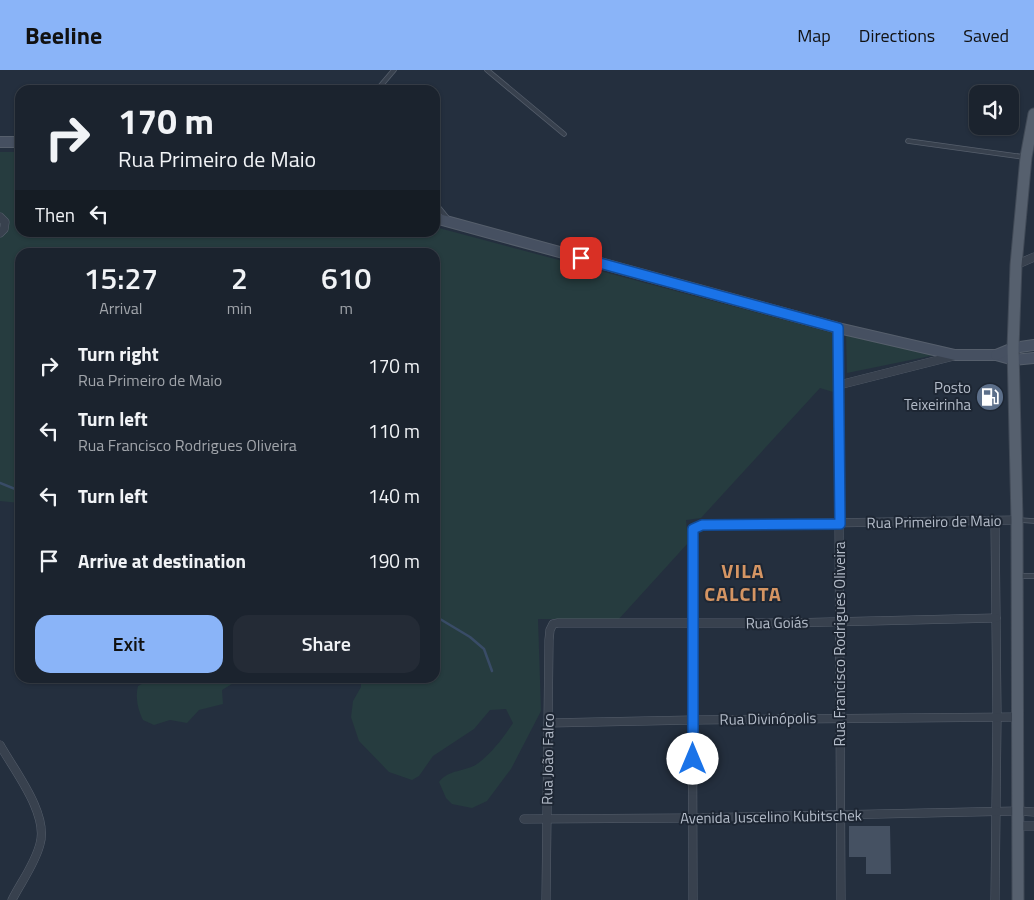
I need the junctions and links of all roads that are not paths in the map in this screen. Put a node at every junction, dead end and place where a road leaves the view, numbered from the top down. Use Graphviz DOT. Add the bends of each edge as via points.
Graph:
graph roads {
  1 [pos="394,70"];
  2 [pos="486,70"];
  3 [pos="382,85"];
  4 [pos="1034,114"];
  5 [pos="564,134"];
  6 [pos="908,141"];
  7 [pos="0,142"];
  8 [pos="15,142"];
  9 [pos="1026,157"];
  10 [pos="440,209"];
  11 [pos="0,217"];
  12 [pos="440,219"];
  13 [pos="451,222"];
  14 [pos="0,233"];
  15 [pos="1034,258"];
  16 [pos="1016,266"];
  17 [pos="838,328"];
  18 [pos="1034,346"];
  19 [pos="1014,348"];
  20 [pos="996,355"];
  21 [pos="955,356"];
  22 [pos="1034,358"];
  23 [pos="1014,360"];
  24 [pos="839,385"];
  25 [pos="1017,520"];
  26 [pos="1034,520"];
  27 [pos="995,521"];
  28 [pos="840,524"];
  29 [pos="1017,576"];
  30 [pos="1034,576"];
  31 [pos="996,618"];
  32 [pos="840,622"];
  33 [pos="558,623"];
  34 [pos="692,624"];
  35 [pos="997,716"];
  36 [pos="1018,717"];
  37 [pos="840,718"];
  38 [pos="693,720"];
  39 [pos="548,723"];
  40 [pos="0,745"];
  41 [pos="1019,811"];
  42 [pos="995,812"];
  43 [pos="1034,812"];
  44 [pos="841,815"];
  45 [pos="693,818"];
  46 [pos="524,819"];
  47 [pos="547,819"];
  48 [pos="1018,826"];
  49 [pos="1034,826"];
  50 [pos="12,900"];
  51 [pos="546,900"];
  52 [pos="693,900"];
  53 [pos="841,900"];
  54 [pos="995,900"];
  55 [pos="1018,900"];
  1 -- 3 [label="lane"];
  2 -- 5 [label="lane"];
  4 -- 9 [label="main road"];
  6 -- 9 [label="lane"];
  7 -- 8 [label="main road"];
  9 -- 16 [label="main road"];
  10 -- 13 [label="lane"];
  11 -- 14 [label="street" via="5,222"];
  12 -- 13 [label="main road"];
  13 -- 17 [label="main road"];
  15 -- 16 [label="street"];
  16 -- 19 [label="main road"];
  17 -- 21 [label="main road"];
  17 -- 24 [label="street, Rua Francisco Rodrigues Oliveira"];
  18 -- 19 [label="main road"];
  19 -- 20 [label="main road"];
  19 -- 23 [label="main road"];
  20 -- 21 [label="main road"];
  20 -- 23 [label="main road"];
  21 -- 24 [label="street"];
  22 -- 23 [label="main road"];
  23 -- 25 [label="main road"];
  24 -- 28 [label="street, Rua Francisco Rodrigues Oliveira"];
  25 -- 26 [label="lane"];
  25 -- 27 [label="street, Rua Primeiro de Maio"];
  25 -- 29 [label="main road"];
  27 -- 28 [label="street, Rua Primeiro de Maio"];
  27 -- 31 [label="street"];
  28 -- 32 [label="street, Rua Francisco Rodrigues Oliveira"];
  28 -- 34 [label="street, Rua Primeiro de Maio" via="695,527 692,531"];
  29 -- 30 [label="lane"];
  29 -- 36 [label="main road"];
  31 -- 32 [label="street, Rua Goiás"];
  31 -- 35 [label="street"];
  32 -- 34 [label="street, Rua Goiás"];
  32 -- 37 [label="street, Rua Francisco Rodrigues Oliveira"];
  33 -- 34 [label="street, Rua Goiás"];
  33 -- 39 [label="street, Rua João Falco" via="553,624 550,630"];
  34 -- 38 [label="street"];
  35 -- 36 [label="street, Rua Divinópolis"];
  35 -- 37 [label="street, Rua Divinópolis"];
  35 -- 42 [label="street"];
  36 -- 41 [label="main road"];
  37 -- 38 [label="street, Rua Divinópolis"];
  37 -- 44 [label="street, Rua Francisco Rodrigues Oliveira"];
  38 -- 39 [label="street, Rua Divinópolis"];
  38 -- 45 [label="street"];
  39 -- 47 [label="street, Rua João Falco"];
  40 -- 50 [label="street" via="36,810 42,831 36,856"];
  41 -- 42 [label="street, Avenida Juscelino Kubitschek"];
  41 -- 43 [label="street, Avenida Juscelino Kubitschek"];
  41 -- 48 [label="main road"];
  42 -- 44 [label="street, Avenida Juscelino Kubitschek"];
  42 -- 54 [label="street"];
  44 -- 45 [label="street, Avenida Juscelino Kubitschek"];
  44 -- 53 [label="street, Rua Francisco Rodrigues Oliveira"];
  45 -- 47 [label="street, Avenida Juscelino Kubitschek"];
  45 -- 52 [label="street"];
  46 -- 47 [label="street, Avenida Juscelino Kubitschek"];
  47 -- 51 [label="street, Rua João Falco"];
  48 -- 49 [label="street"];
  48 -- 55 [label="main road"];
}
